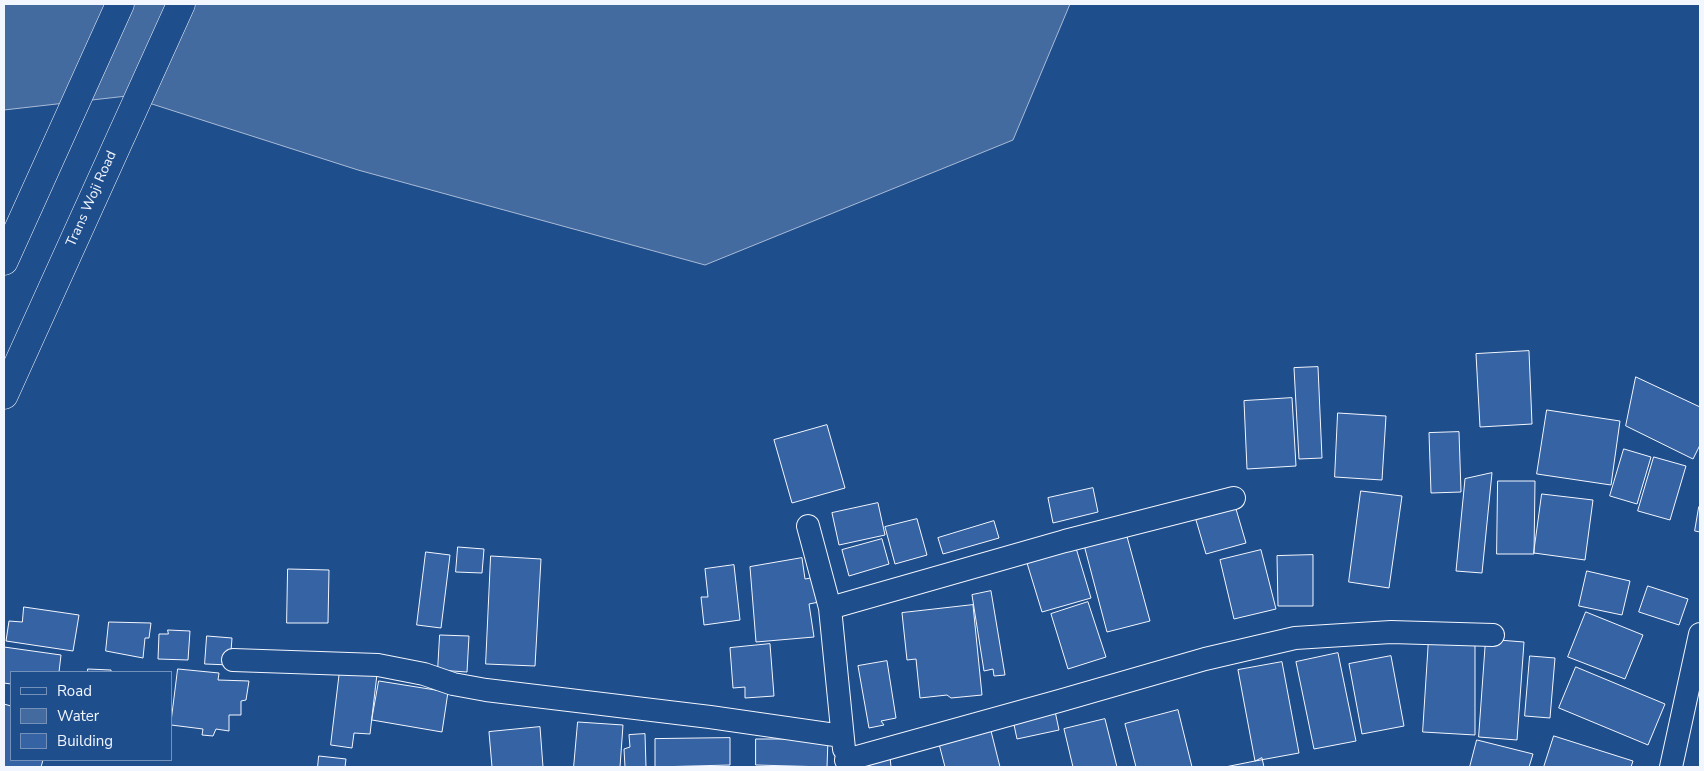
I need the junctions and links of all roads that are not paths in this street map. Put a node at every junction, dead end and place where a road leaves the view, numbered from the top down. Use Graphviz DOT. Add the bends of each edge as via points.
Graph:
graph roads {
  1 [pos="120,4"];
  2 [pos="181,4"];
  3 [pos="4,261"];
  4 [pos="6,391"];
  5 [pos="1234,498"];
  6 [pos="808,526"];
  7 [pos="830,608"];
  8 [pos="1700,634"];
  9 [pos="1493,635"];
  10 [pos="233,660"];
  11 [pos="842,736"];
  12 [pos="847,764"];
  13 [pos="1672,767"];
  1 -- 3 [label="main road"];
  2 -- 4 [label="main road, Trans Woji Road"];
  5 -- 7 [label="street" via="1065,541"];
  6 -- 7 [label="street"];
  7 -- 11 [label="street"];
  8 -- 13 [label="street"];
  9 -- 12 [label="street" via="1390,632 1295,638 1204,659"];
  10 -- 11 [label="street" via="378,665 486,690 710,716"];
  11 -- 12 [label="street"];
}
